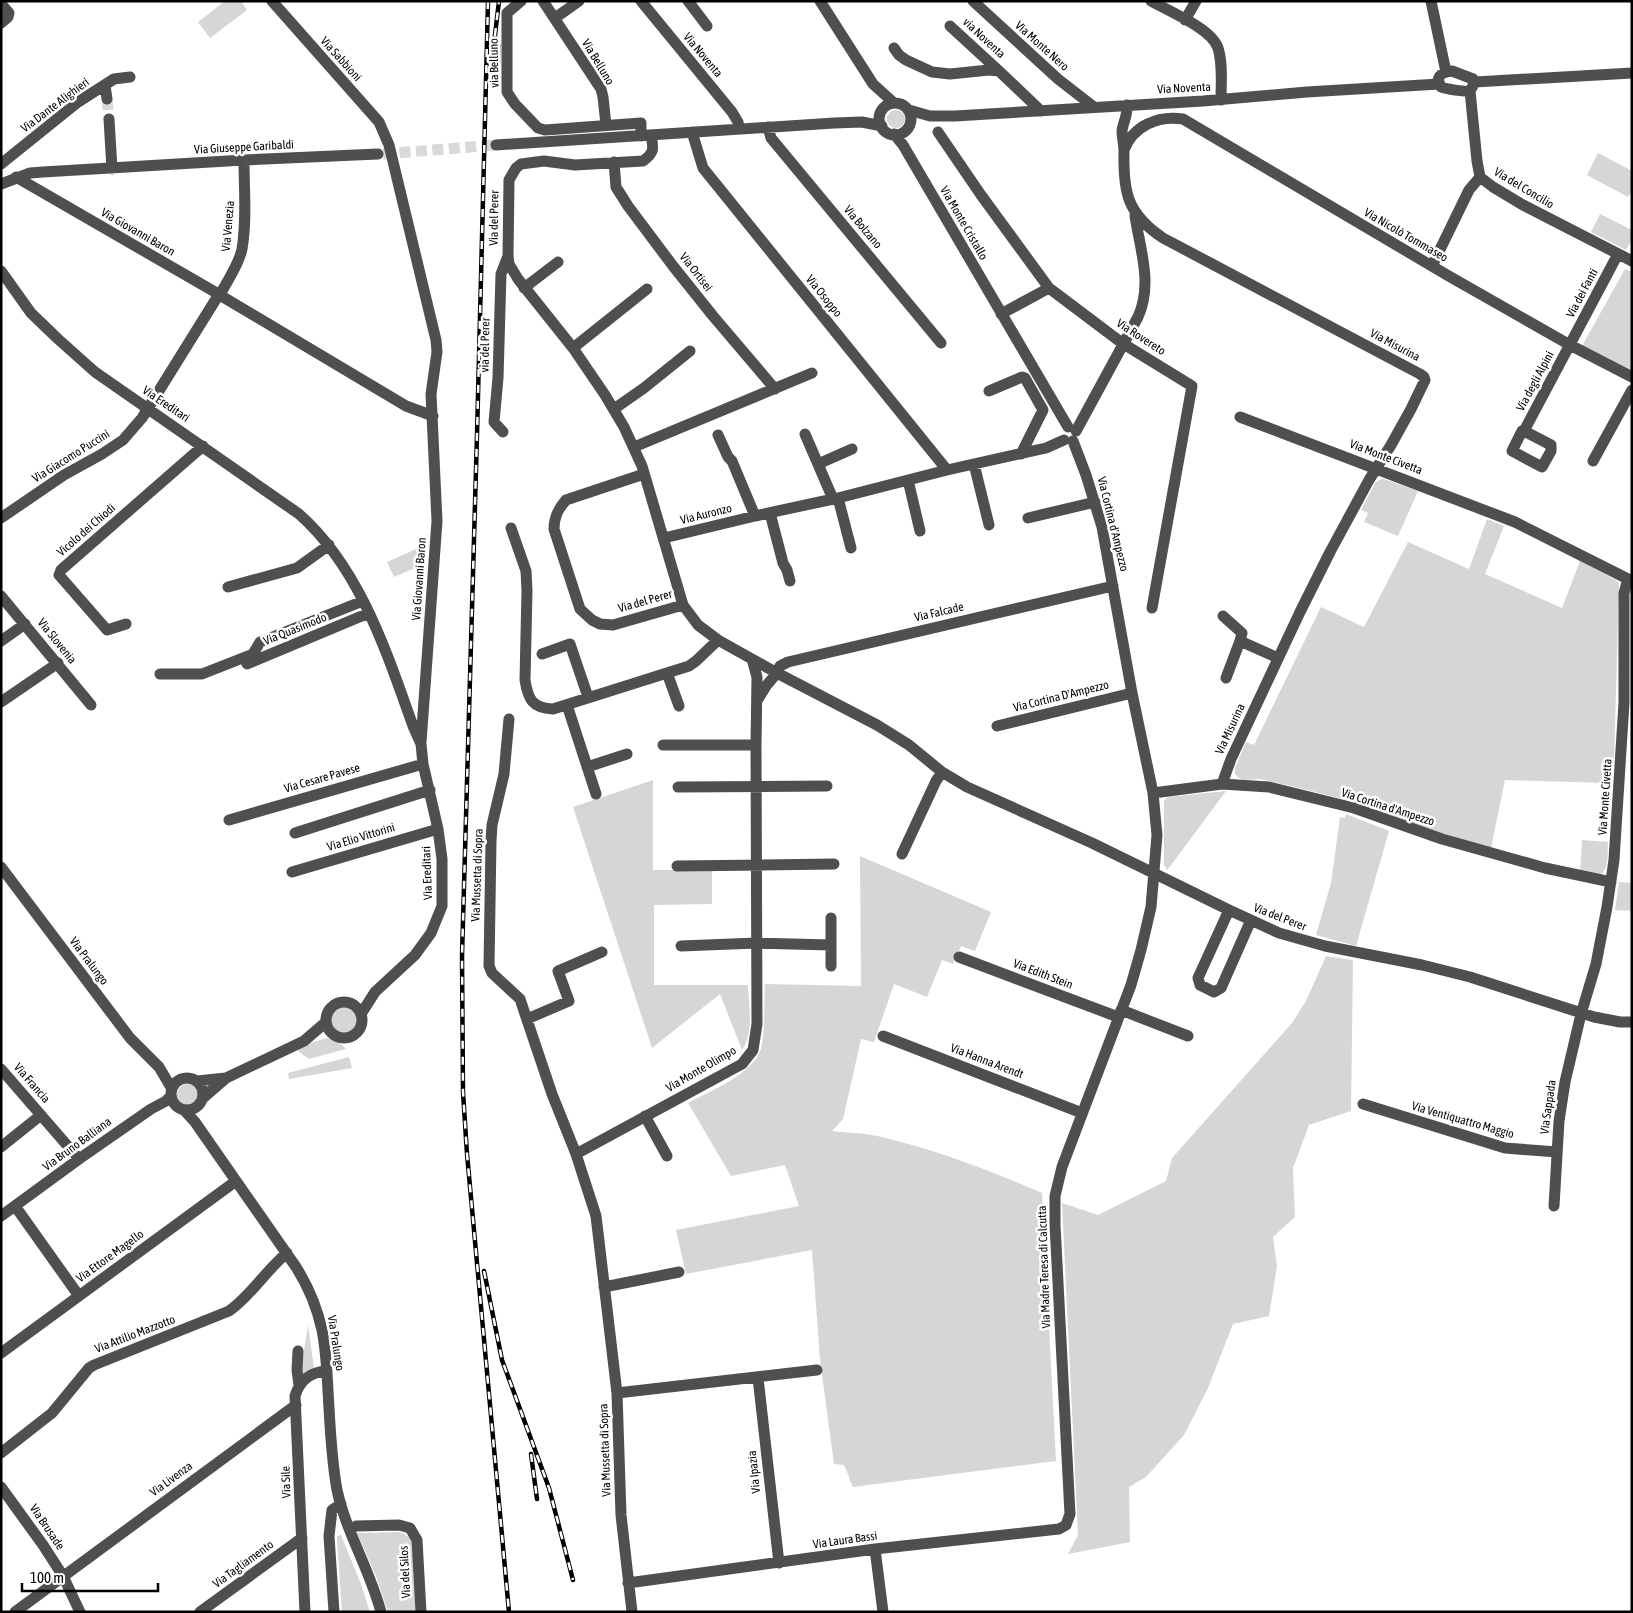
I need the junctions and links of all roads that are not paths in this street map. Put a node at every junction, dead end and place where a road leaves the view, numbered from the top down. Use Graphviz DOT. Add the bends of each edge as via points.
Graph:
graph roads {
  1 [pos="272,1"];
  2 [pos="520,1"];
  3 [pos="543,1"];
  4 [pos="579,1"];
  5 [pos="641,1"];
  6 [pos="688,1"];
  7 [pos="820,1"];
  8 [pos="973,1"];
  9 [pos="1151,1"];
  10 [pos="1196,1"];
  11 [pos="1431,1"];
  12 [pos="1,4"];
  13 [pos="555,18"];
  14 [pos="1185,20"];
  15 [pos="1,23"];
  16 [pos="707,26"];
  17 [pos="950,26"];
  18 [pos="894,48"];
  19 [pos="999,71"];
  20 [pos="1446,72"];
  21 [pos="1632,73"];
  22 [pos="130,77"];
  23 [pos="873,84"];
  24 [pos="1439,84"];
  25 [pos="105,85"];
  26 [pos="1472,87"];
  27 [pos="1072,90"];
  28 [pos="1021,91"];
  29 [pos="107,99"];
  30 [pos="1221,100"];
  31 [pos="894,103"];
  32 [pos="1167,103"];
  33 [pos="1094,107"];
  34 [pos="1074,109"];
  35 [pos="908,110"];
  36 [pos="1128,110"];
  37 [pos="1041,111"];
  38 [pos="1016,112"];
  39 [pos="930,116"];
  40 [pos="881,118"];
  41 [pos="109,119"];
  42 [pos="1168,119"];
  43 [pos="606,125"];
  44 [pos="1144,125"];
  45 [pos="768,127"];
  46 [pos="739,129"];
  47 [pos="902,130"];
  48 [pos="692,132"];
  49 [pos="938,132"];
  50 [pos="386,136"];
  51 [pos="646,136"];
  52 [pos="496,145"];
  53 [pos="1124,150"];
  54 [pos="378,154"];
  55 [pos="244,160"];
  56 [pos="614,162"];
  57 [pos="1,166"];
  58 [pos="112,168"];
  59 [pos="43,172"];
  60 [pos="1,173"];
  61 [pos="30,173"];
  62 [pos="16,177"];
  63 [pos="1480,177"];
  64 [pos="1,183"];
  65 [pos="46,195"];
  66 [pos="1134,211"];
  67 [pos="1163,238"];
  68 [pos="1618,254"];
  69 [pos="508,256"];
  70 [pos="1632,261"];
  71 [pos="558,262"];
  72 [pos="1432,266"];
  73 [pos="1,271"];
  74 [pos="1145,271"];
  75 [pos="524,288"];
  76 [pos="1049,288"];
  77 [pos="647,289"];
  78 [pos="219,295"];
  79 [pos="1001,314"];
  80 [pos="941,343"];
  81 [pos="1122,344"];
  82 [pos="1570,345"];
  83 [pos="573,348"];
  84 [pos="690,351"];
  85 [pos="812,373"];
  86 [pos="1632,377"];
  87 [pos="775,388"];
  88 [pos="1632,390"];
  89 [pos="989,391"];
  90 [pos="148,409"];
  91 [pos="614,409"];
  92 [pos="433,416"];
  93 [pos="1240,417"];
  94 [pos="1524,430"];
  95 [pos="503,432"];
  96 [pos="805,434"];
  97 [pos="1070,434"];
  98 [pos="718,435"];
  99 [pos="204,446"];
  100 [pos="634,447"];
  101 [pos="852,449"];
  102 [pos="1022,454"];
  103 [pos="1593,461"];
  104 [pos="818,464"];
  105 [pos="974,464"];
  106 [pos="1375,469"];
  107 [pos="947,470"];
  108 [pos="644,474"];
  109 [pos="908,480"];
  110 [pos="835,498"];
  111 [pos="1095,502"];
  112 [pos="770,513"];
  113 [pos="756,516"];
  114 [pos="1,518"];
  115 [pos="1028,518"];
  116 [pos="989,525"];
  117 [pos="511,528"];
  118 [pos="920,531"];
  119 [pos="664,538"];
  120 [pos="329,545"];
  121 [pos="851,548"];
  122 [pos="1630,575"];
  123 [pos="790,582"];
  124 [pos="1113,586"];
  125 [pos="228,587"];
  126 [pos="1,596"];
  127 [pos="363,601"];
  128 [pos="684,605"];
  129 [pos="1152,608"];
  130 [pos="369,613"];
  131 [pos="1223,616"];
  132 [pos="25,624"];
  133 [pos="126,624"];
  134 [pos="718,640"];
  135 [pos="1,641"];
  136 [pos="1240,641"];
  137 [pos="542,654"];
  138 [pos="1278,658"];
  139 [pos="752,659"];
  140 [pos="58,663"];
  141 [pos="231,670"];
  142 [pos="667,673"];
  143 [pos="777,673"];
  144 [pos="160,674"];
  145 [pos="1226,678"];
  146 [pos="1132,693"];
  147 [pos="588,697"];
  148 [pos="757,700"];
  149 [pos="1,702"];
  150 [pos="567,704"];
  151 [pos="91,705"];
  152 [pos="679,706"];
  153 [pos="508,719"];
  154 [pos="998,726"];
  155 [pos="421,744"];
  156 [pos="663,745"];
  157 [pos="756,745"];
  158 [pos="627,754"];
  159 [pos="423,764"];
  160 [pos="588,767"];
  161 [pos="942,772"];
  162 [pos="1222,784"];
  163 [pos="756,786"];
  164 [pos="827,786"];
  165 [pos="678,787"];
  166 [pos="430,790"];
  167 [pos="1153,793"];
  168 [pos="596,794"];
  169 [pos="228,820"];
  170 [pos="438,828"];
  171 [pos="295,832"];
  172 [pos="902,854"];
  173 [pos="756,864"];
  174 [pos="834,864"];
  175 [pos="677,866"];
  176 [pos="1,867"];
  177 [pos="292,872"];
  178 [pos="1154,873"];
  179 [pos="1611,882"];
  180 [pos="1229,910"];
  181 [pos="831,918"];
  182 [pos="1251,920"];
  183 [pos="756,943"];
  184 [pos="831,945"];
  185 [pos="681,946"];
  186 [pos="602,952"];
  187 [pos="959,957"];
  188 [pos="831,966"];
  189 [pos="375,992"];
  190 [pos="349,1002"];
  191 [pos="361,1014"];
  192 [pos="1119,1014"];
  193 [pos="1581,1014"];
  194 [pos="527,1019"];
  195 [pos="326,1022"];
  196 [pos="1632,1022"];
  197 [pos="333,1034"];
  198 [pos="883,1036"];
  199 [pos="1188,1036"];
  200 [pos="304,1041"];
  201 [pos="159,1067"];
  202 [pos="1,1069"];
  203 [pos="184,1078"];
  204 [pos="226,1078"];
  205 [pos="10,1080"];
  206 [pos="197,1081"];
  207 [pos="1,1088"];
  208 [pos="171,1093"];
  209 [pos="202,1100"];
  210 [pos="1363,1104"];
  211 [pos="185,1111"];
  212 [pos="1082,1112"];
  213 [pos="41,1115"];
  214 [pos="645,1116"];
  215 [pos="205,1136"];
  216 [pos="1,1147"];
  217 [pos="1557,1152"];
  218 [pos="576,1154"];
  219 [pos="667,1156"];
  220 [pos="79,1159"];
  221 [pos="236,1181"];
  222 [pos="15,1206"];
  223 [pos="1554,1206"];
  224 [pos="1,1216"];
  225 [pos="287,1253"];
  226 [pos="679,1272"];
  227 [pos="604,1287"];
  228 [pos="78,1296"];
  229 [pos="298,1351"];
  230 [pos="1,1353"];
  231 [pos="818,1370"];
  232 [pos="327,1371"];
  233 [pos="758,1378"];
  234 [pos="299,1385"];
  235 [pos="617,1393"];
  236 [pos="296,1405"];
  237 [pos="1,1453"];
  238 [pos="2,1488"];
  239 [pos="341,1504"];
  240 [pos="1066,1525"];
  241 [pos="352,1526"];
  242 [pos="302,1538"];
  243 [pos="875,1549"];
  244 [pos="779,1563"];
  245 [pos="63,1576"];
  246 [pos="628,1583"];
  247 [pos="15,1612"];
  248 [pos="80,1612"];
  249 [pos="200,1612"];
  250 [pos="305,1612"];
  251 [pos="334,1612"];
  252 [pos="381,1612"];
  253 [pos="421,1612"];
  254 [pos="632,1612"];
  255 [pos="883,1612"];
  1 -- 50 [label="street, Via Sabbioni" via="379,122"];
  2 -- 43 [label="street, via Belluno" via="507,13 507,92 538,128"];
  3 -- 13 [label="street, Via Belluno"];
  4 -- 13 [label="street"];
  5 -- 46 [label="street, Via Noventa" via="732,112"];
  6 -- 16 [label="street"];
  7 -- 23 [label="street"];
  8 -- 27 [label="street, Via Monte Nero"];
  9 -- 14 [label="street"];
  10 -- 14 [label="street"];
  11 -- 20 [label="street"];
  12 -- 15 [label="street" via="10,13"];
  13 -- 43 [label="street, Via Belluno" via="600,89"];
  14 -- 30 [label="street" via="1210,36 1218,47"];
  17 -- 19 [label="street, via Noventa"];
  18 -- 19 [label="street, via Noventa" via="906,60 932,72"];
  19 -- 28 [label="street, via Noventa"];
  20 -- 24 [label="street" via="1441,74"];
  20 -- 26 [label="street" via="1469,76"];
  21 -- 26 [label="street"];
  22 -- 25 [label="street, Via Dante Alighieri" via="114,79"];
  23 -- 31 [label="street"];
  23 -- 40 [label="street"];
  24 -- 26 [label="street, Via Noventa" via="1443,88"];
  24 -- 30 [label="street, Via Noventa"];
  25 -- 29 [label="street"];
  25 -- 57 [label="street, Via Dante Alighieri" via="78,102"];
  26 -- 63 [label="street, Via del Concilio"];
  27 -- 33 [label="street, Via Monte Nero"];
  27 -- 34 [label="street, Via Monte Nero"];
  28 -- 37 [label="street, via Noventa"];
  28 -- 38 [label="street"];
  30 -- 32 [label="street, Via Noventa"];
  31 -- 35 [label="street"];
  31 -- 40 [label="street" via="886,106"];
  32 -- 36 [label="street, Via Noventa"];
  32 -- 42 [label="street"];
  33 -- 34 [label="street, Via Noventa"];
  33 -- 36 [label="street, Via Noventa"];
  34 -- 37 [label="street, Via Noventa"];
  35 -- 39 [label="street, Via Noventa"];
  35 -- 47 [label="street" via="911,116"];
  36 -- 44 [label="street"];
  36 -- 53 [label="street, Via Misurina" via="1123,125"];
  37 -- 38 [label="street, Via Noventa"];
  38 -- 39 [label="street, Via Noventa"];
  39 -- 47 [label="street, Via Noventa"];
  40 -- 45 [label="street"];
  40 -- 47 [label="street" via="887,132"];
  41 -- 58 [label="street"];
  42 -- 44 [label="street"];
  42 -- 72 [label="street, Via Nicolò Tommaseo" via="1183,119 1192,124"];
  43 -- 51 [label="street" via="640,123"];
  44 -- 53 [label="street" via="1131,137"];
  45 -- 46 [label="street"];
  45 -- 80 [label="street, Via Bolzano" via="771,138"];
  46 -- 48 [label="street"];
  47 -- 79 [label="street, Via Monte Cristallo" via="903,145"];
  48 -- 51 [label="street"];
  48 -- 107 [label="street, Via Osoppo" via="703,168"];
  49 -- 76 [label="street, Via Rovereto"];
  50 -- 92 [label="street, Via Giovanni Baron" via="436,340 431,394"];
  51 -- 52 [label="street"];
  51 -- 56 [label="street, Via del Perer" via="653,150 650,156 643,161"];
  53 -- 66 [label="street, Via Misurina" via="1124,180"];
  54 -- 55 [label="street, Via Giuseppe Garibaldi"];
  55 -- 58 [label="street, Via Giuseppe Garibaldi"];
  55 -- 78 [label="street, Via Venezia" via="242,249"];
  56 -- 69 [label="street, Via del Perer" via="575,164 544,161 529,162 516,168 509,180"];
  56 -- 87 [label="street, Via Ortisei" via="616,187 628,206 713,316"];
  57 -- 61 [label="street, Via Giuseppe Garibaldi"];
  58 -- 59 [label="street, Via Giuseppe Garibaldi"];
  59 -- 61 [label="street, Via Giuseppe Garibaldi"];
  59 -- 65 [label="street"];
  60 -- 64 [label="street"];
  61 -- 62 [label="street, Via Giuseppe Garibaldi"];
  62 -- 64 [label="street, Via Giuseppe Garibaldi"];
  62 -- 65 [label="street, Via Giovanni Baron"];
  63 -- 68 [label="street, Via del Concilio" via="1523,205"];
  63 -- 72 [label="street" via="1470,190"];
  65 -- 78 [label="street, Via Giovanni Baron"];
  66 -- 67 [label="street, Via Misurina" via="1144,225"];
  66 -- 74 [label="street"];
  67 -- 74 [label="street" via="1148,248"];
  67 -- 106 [label="street, Via Misurina" via="1424,376 1420,392"];
  68 -- 70 [label="street, Via del Concilio"];
  68 -- 82 [label="street, Via dei Fanti"];
  69 -- 75 [label="street, Via del Perer" via="509,264"];
  69 -- 95 [label="street, via del Perer" via="501,274 494,422"];
  71 -- 75 [label="street"];
  72 -- 82 [label="street, Via Nicolò Tommaseo"];
  73 -- 90 [label="street, Via Ereditari" via="43,326 95,372"];
  74 -- 81 [label="street" via="1144,300"];
  75 -- 83 [label="street, Via del Perer"];
  76 -- 79 [label="street"];
  76 -- 81 [label="street, Via Rovereto"];
  77 -- 83 [label="street"];
  78 -- 90 [label="street, Via Venezia"];
  78 -- 92 [label="street, Via Giovanni Baron" via="406,406"];
  79 -- 97 [label="street, Via Monte Cristallo"];
  81 -- 97 [label="street"];
  81 -- 129 [label="street, Via Rovereto" via="1192,386"];
  82 -- 86 [label="street, Via Nicolò Tommaseo"];
  82 -- 94 [label="street, Via degli Alpini"];
  83 -- 91 [label="street, Via del Perer"];
  84 -- 91 [label="street"];
  85 -- 87 [label="street"];
  87 -- 100 [label="street"];
  88 -- 103 [label="street"];
  89 -- 102 [label="street" via="1025,378 1043,410"];
  90 -- 99 [label="street, Via Ereditari"];
  90 -- 114 [label="street, Via Giacomo Puccini" via="123,440"];
  91 -- 100 [label="street, Via del Perer"];
  92 -- 155 [label="street, Via Giovanni Baron" via="437,521"];
  93 -- 106 [label="street, Via Monte Civetta"];
  96 -- 104 [label="street"];
  97 -- 102 [label="street, Via Auronzo" via="1046,448"];
  97 -- 111 [label="street, Via Cortina d'Ampezzo"];
  98 -- 113 [label="street, Via Auronzo"];
  99 -- 120 [label="street, Via Ereditari" via="299,514"];
  99 -- 133 [label="street, Vicolo dei Chiodi" via="61,570 59,575 107,630"];
  100 -- 108 [label="street, Via del Perer"];
  101 -- 104 [label="street"];
  102 -- 105 [label="street, Via Auronzo"];
  104 -- 110 [label="street"];
  105 -- 107 [label="street, Via Auronzo"];
  105 -- 116 [label="street"];
  106 -- 122 [label="street, Via Monte Civetta" via="1515,522"];
  106 -- 138 [label="street, Via Misurina"];
  107 -- 109 [label="street, Via Auronzo"];
  108 -- 119 [label="street, Via del Perer"];
  108 -- 128 [label="street, Via del Perer" via="566,500 558,508 554,529 580,609 592,620 612,625"];
  109 -- 110 [label="street, Via Auronzo"];
  109 -- 118 [label="street"];
  110 -- 112 [label="street, Via Auronzo"];
  110 -- 121 [label="street"];
  111 -- 115 [label="street, Via Cortina d'Ampezzo"];
  111 -- 124 [label="street, Via Cortina d'Ampezzo"];
  112 -- 113 [label="street, Via Auronzo"];
  112 -- 123 [label="street"];
  113 -- 119 [label="street, Via Auronzo"];
  117 -- 150 [label="street" via="526,571 527,693 532,702 544,709"];
  119 -- 128 [label="street, Via del Perer"];
  120 -- 125 [label="street" via="297,568"];
  120 -- 127 [label="street, Via Ereditari" via="349,573"];
  122 -- 179 [label="street, Via Monte Civetta" via="1624,593 1623,733"];
  124 -- 143 [label="street, Via Falcade" via="788,662 780,666"];
  124 -- 146 [label="street, Via Cortina d'Ampezzo"];
  126 -- 132 [label="street, Via Slovenia"];
  127 -- 130 [label="street, Via Ereditari"];
  127 -- 144 [label="street" via="260,642 253,654 202,674"];
  128 -- 134 [label="street, Via del Perer" via="698,625"];
  130 -- 141 [label="street, Via Quasimodo"];
  130 -- 155 [label="street, Via Ereditari"];
  131 -- 136 [label="street" via="1242,633"];
  132 -- 135 [label="street"];
  132 -- 140 [label="street, Via Slovenia"];
  134 -- 139 [label="street, Via del Perer"];
  134 -- 142 [label="street" via="690,666"];
  136 -- 138 [label="street"];
  136 -- 145 [label="street"];
  137 -- 147 [label="street" via="570,644"];
  138 -- 162 [label="street, Via Misurina"];
  139 -- 143 [label="street, Via del Perer"];
  139 -- 148 [label="street, Via Monte Olimpo" via="757,677"];
  140 -- 149 [label="street"];
  140 -- 151 [label="street, Via Slovenia"];
  142 -- 147 [label="street"];
  142 -- 152 [label="street"];
  143 -- 148 [label="street"];
  143 -- 161 [label="street, Via del Perer" via="877,725 909,745"];
  146 -- 154 [label="street, Via Cortina D'Ampezzo"];
  146 -- 167 [label="street, Via Cortina d'Ampezzo"];
  147 -- 150 [label="street"];
  148 -- 157 [label="street, Via Monte Olimpo"];
  150 -- 160 [label="street"];
  153 -- 194 [label="street, Via Mussetta di Sopra" via="504,774 492,825 488,955 492,972 520,999"];
  155 -- 159 [label="street, Via Ereditari"];
  156 -- 157 [label="street"];
  157 -- 163 [label="street, Via Monte Olimpo"];
  158 -- 160 [label="street"];
  159 -- 166 [label="street, Via Ereditari"];
  159 -- 169 [label="street, Via Cesare Pavese"];
  160 -- 168 [label="street"];
  161 -- 172 [label="street"];
  161 -- 178 [label="street, Via del Perer"];
  162 -- 167 [label="street, Via Cortina d'Ampezzo"];
  162 -- 179 [label="street, Via Cortina d'Ampezzo" via="1269,787 1354,808 1500,856"];
  163 -- 164 [label="street"];
  163 -- 165 [label="street"];
  163 -- 173 [label="street, Via Monte Olimpo"];
  166 -- 170 [label="street, Via Ereditari"];
  166 -- 171 [label="street"];
  167 -- 178 [label="street, Via Cortina d'Ampezzo" via="1157,835"];
  170 -- 177 [label="street, Via Elio Vittorini"];
  170 -- 189 [label="street, Via Ereditari" via="443,891 438,918 415,955"];
  173 -- 174 [label="street"];
  173 -- 175 [label="street"];
  173 -- 183 [label="street, Via Monte Olimpo"];
  176 -- 201 [label="street, Via Pralungo" via="130,1038"];
  178 -- 180 [label="street, Via del Perer"];
  178 -- 192 [label="street, Via Madre Teresa di Calcutta" via="1146,933"];
  179 -- 193 [label="street, Via Monte Civetta" via="1596,964"];
  180 -- 182 [label="street, Via del Perer"];
  180 -- 182 [label="street" via="1198,978 1200,986 1214,992 1221,988"];
  181 -- 184 [label="street"];
  182 -- 193 [label="street, Via del Perer" via="1298,939 1470,977"];
  183 -- 184 [label="street"];
  183 -- 185 [label="street"];
  183 -- 214 [label="street, Via Monte Olimpo" via="757,1024 750,1055 742,1064"];
  184 -- 188 [label="street"];
  186 -- 194 [label="street" via="558,971 569,1001"];
  187 -- 192 [label="street, Via Edith Stein"];
  189 -- 190 [label="street, Via Ereditari"];
  189 -- 191 [label="street, Via Ereditari"];
  190 -- 191 [label="street"];
  190 -- 195 [label="street, Via Ereditari" via="333,1006 327,1012"];
  191 -- 197 [label="street, Via Ereditari" via="362,1024 354,1035 343,1038"];
  192 -- 199 [label="street, Via Edith Stein"];
  192 -- 212 [label="street, Via Madre Teresa di Calcutta"];
  193 -- 196 [label="street, Via del Perer"];
  193 -- 217 [label="street, Via Sappada" via="1565,1082"];
  194 -- 218 [label="street, Via Mussetta di Sopra"];
  195 -- 197 [label="street"];
  195 -- 200 [label="street, Via Ereditari"];
  197 -- 200 [label="street, Via Ereditari"];
  198 -- 212 [label="street, Via Hanna Arendt"];
  200 -- 204 [label="street, Via Ereditari"];
  201 -- 203 [label="street, Via Pralungo"];
  201 -- 208 [label="street, Via Pralungo"];
  202 -- 205 [label="street, Via Francia"];
  203 -- 206 [label="street, Via Pralungo"];
  203 -- 208 [label="street" via="177,1082"];
  204 -- 206 [label="street, Via Ereditari"];
  204 -- 209 [label="street, Via Ereditari"];
  205 -- 207 [label="street"];
  205 -- 213 [label="street, Via Francia"];
  206 -- 209 [label="street, Via Pralungo" via="202,1088"];
  208 -- 211 [label="street, Via Pralungo" via="176,1106"];
  208 -- 220 [label="street, Via Bruno Balliana" via="163,1103"];
  209 -- 211 [label="street" via="194,1109"];
  209 -- 215 [label="street, Via Pralungo"];
  210 -- 217 [label="street, Via Ventiquattro Maggio" via="1505,1148"];
  211 -- 215 [label="street, Via Pralungo"];
  212 -- 240 [label="street, Via Madre Teresa di Calcutta" via="1055,1196 1070,1514"];
  213 -- 216 [label="street, Via Francia"];
  213 -- 220 [label="street, Via Francia"];
  214 -- 218 [label="street, Via Monte Olimpo"];
  214 -- 219 [label="street"];
  215 -- 221 [label="street, Via Pralungo"];
  217 -- 223 [label="street, Via Sappada"];
  218 -- 227 [label="street, Via Mussetta di Sopra" via="596,1216"];
  220 -- 222 [label="street, Via Bruno Balliana"];
  221 -- 225 [label="street, Via Pralungo"];
  221 -- 228 [label="street, Via Ettore Magello"];
  222 -- 224 [label="street, Via Bruno Balliana"];
  222 -- 228 [label="street"];
  225 -- 232 [label="street, Via Pralungo" via="306,1284 316,1309"];
  225 -- 237 [label="street, Via Attilio Mazzotto" via="229,1311 89,1368 52,1413"];
  226 -- 227 [label="street"];
  227 -- 235 [label="street, Via Mussetta di Sopra"];
  228 -- 230 [label="street, Via Ettore Magello"];
  229 -- 234 [label="street, Via Sile" via="296,1370"];
  231 -- 233 [label="street"];
  232 -- 234 [label="street" via="314,1374"];
  232 -- 239 [label="street, Via Pralungo" via="332,1456"];
  233 -- 235 [label="street"];
  233 -- 244 [label="street, Via Ipazia"];
  234 -- 236 [label="street, Via Sile"];
  235 -- 246 [label="street, Via Mussetta di Sopra" via="621,1515"];
  236 -- 242 [label="street, Via Sile"];
  236 -- 245 [label="street, Via Livenza"];
  238 -- 245 [label="street, Via Brusade"];
  239 -- 241 [label="street, Via Pralungo"];
  239 -- 251 [label="street" via="332,1510 329,1536"];
  240 -- 243 [label="street, Via Laura Bassi" via="1059,1529"];
  241 -- 252 [label="street"];
  241 -- 253 [label="street, Via del Silos" via="399,1524 410,1528 418,1540"];
  242 -- 249 [label="street, Via Tagliamento"];
  242 -- 250 [label="street, Via Sile"];
  243 -- 244 [label="street, Via Laura Bassi"];
  243 -- 255 [label="street"];
  244 -- 246 [label="street, Via Laura Bassi"];
  245 -- 247 [label="street, Via Livenza"];
  245 -- 248 [label="street, Via Brusade"];
  246 -- 254 [label="street, Via Mussetta di Sopra"];
}
